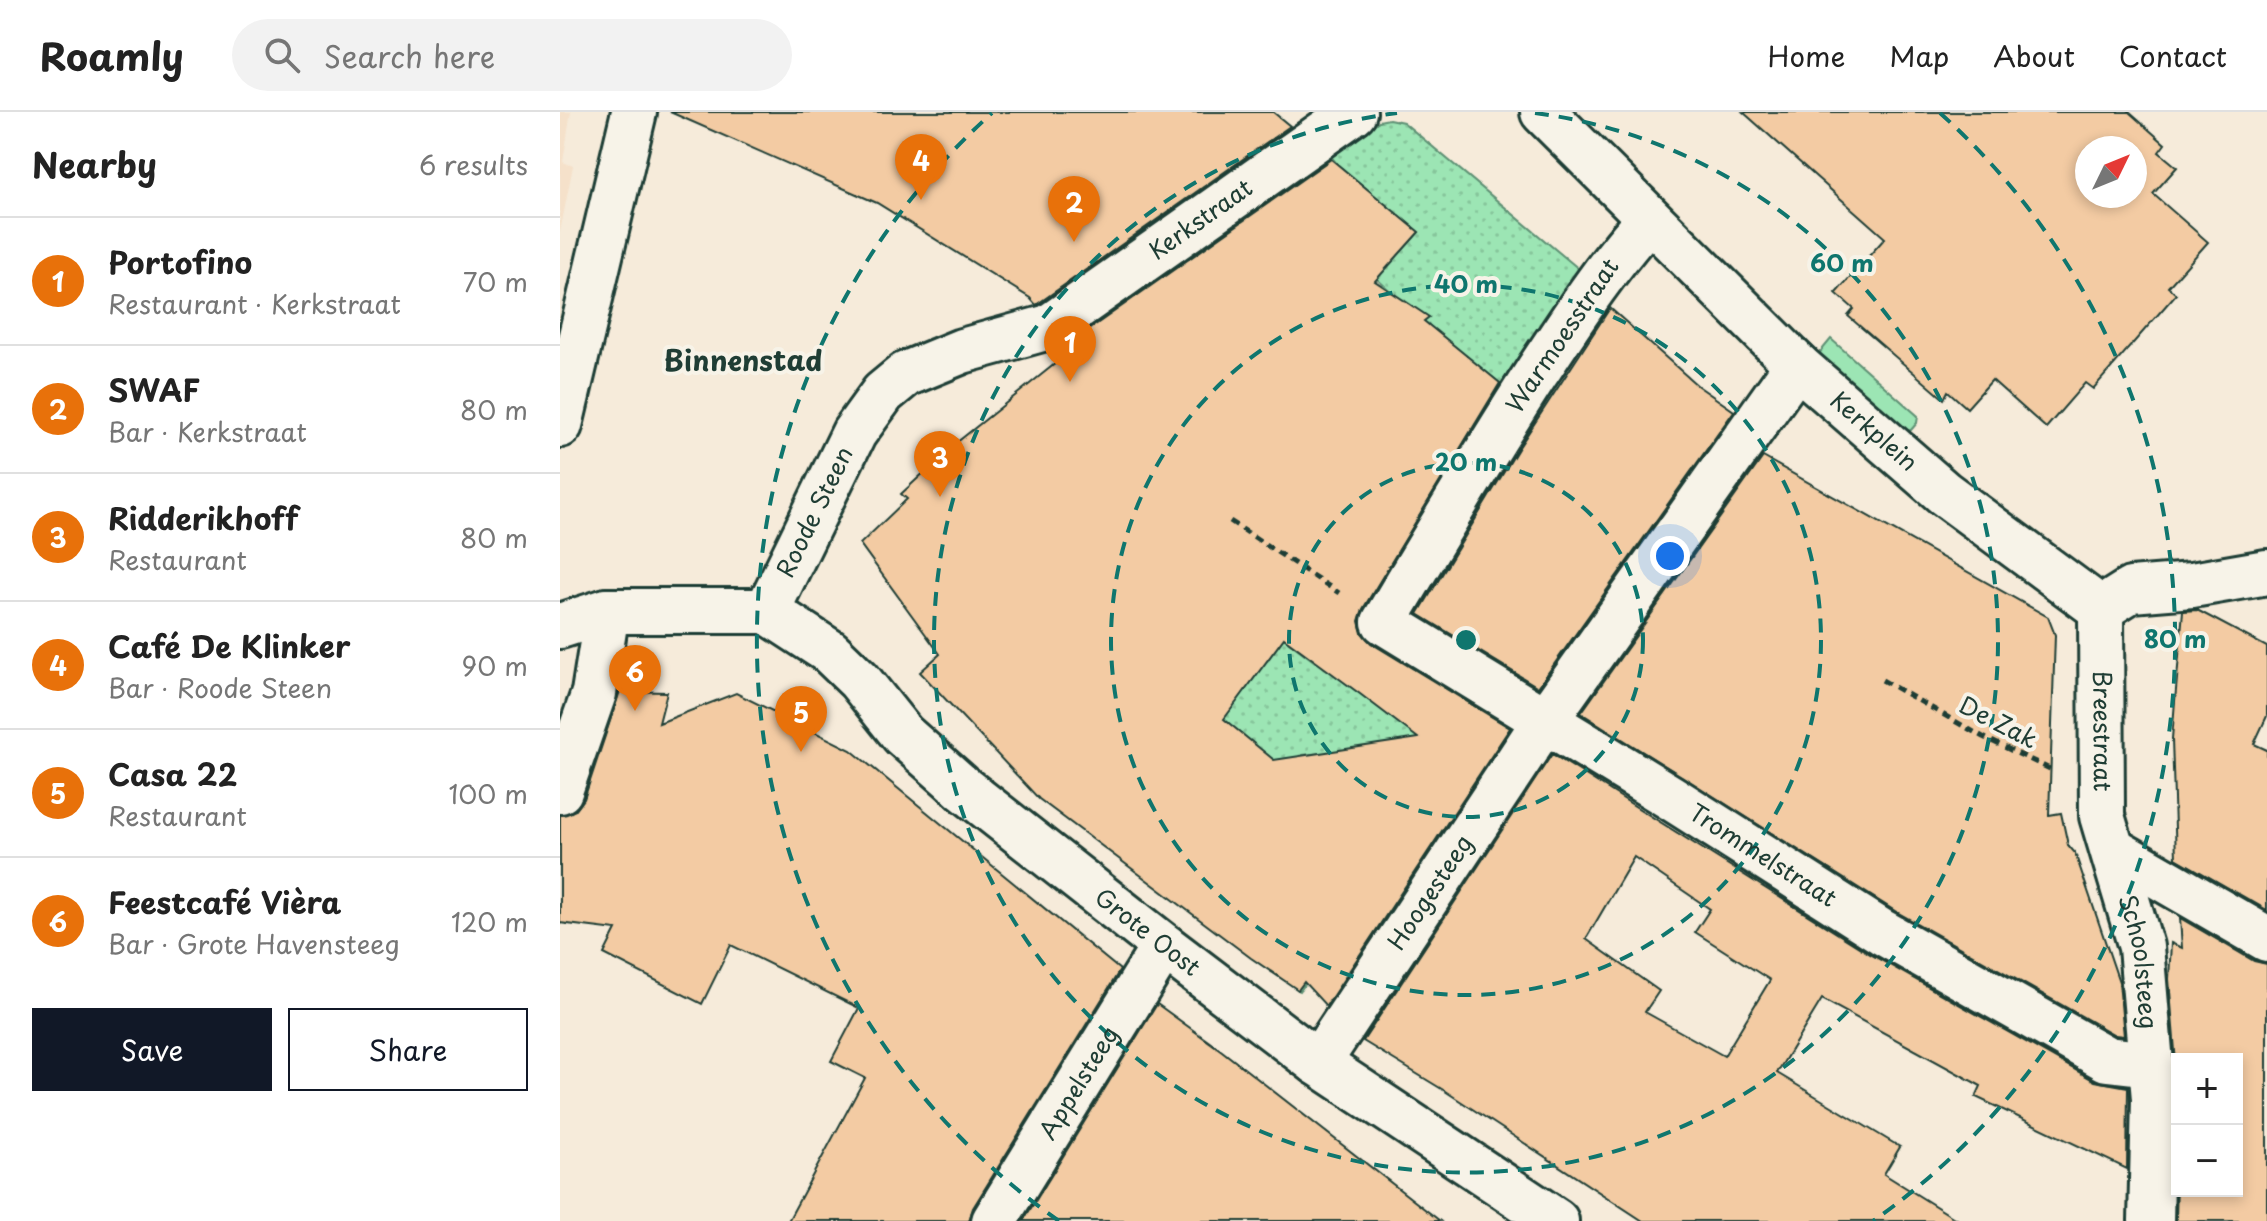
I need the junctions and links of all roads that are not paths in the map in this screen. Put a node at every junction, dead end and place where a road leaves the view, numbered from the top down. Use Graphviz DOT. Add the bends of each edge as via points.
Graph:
graph roads {
  1 [pos="1354,112"];
  2 [pos="1543,112"];
  3 [pos="634,117"];
  4 [pos="1649,219"];
  5 [pos="1049,327"];
  6 [pos="1797,365"];
  7 [pos="560,425"];
  8 [pos="2267,572"];
  9 [pos="2101,609"];
  10 [pos="607,611"];
  11 [pos="767,611"];
  12 [pos="1384,622"];
  13 [pos="560,626"];
  14 [pos="1544,722"];
  15 [pos="560,791"];
  16 [pos="2113,850"];
  17 [pos="2267,939"];
  18 [pos="1164,946"];
  19 [pos="1318,1063"];
  20 [pos="2152,1082"];
  21 [pos="994,1221"];
  22 [pos="1556,1221"];
  23 [pos="2151,1221"];
  1 -- 5 [label="street, Kerkstraat"];
  2 -- 4 [label="street, Kerkplein"];
  3 -- 7 [label="street"];
  4 -- 6 [label="street, Kerkplein"];
  4 -- 12 [label="street, Warmoesstraat" via="1590,292 1476,466"];
  5 -- 11 [label="street, Roode Steen" via="962,351 906,374 883,393 854,433"];
  6 -- 9 [label="street, Kerkplein" via="1944,493"];
  6 -- 14 [label="street, Hoogesteeg"];
  8 -- 9 [label="street" via="2131,590"];
  9 -- 16 [label="street, Breestraat" via="2102,816"];
  10 -- 11 [label="street"];
  10 -- 13 [label="street"];
  10 -- 15 [label="street" via="594,693"];
  11 -- 18 [label="street, Grote Oost" via="830,652 903,735 964,789"];
  12 -- 14 [label="street, Trommelstraat"];
  14 -- 19 [label="street, Hoogesteeg"];
  14 -- 20 [label="street, Trommelstraat" via="1882,932"];
  16 -- 17 [label="street"];
  16 -- 20 [label="street, Schoolsteeg" via="2141,947"];
  18 -- 19 [label="street, Grote Oost"];
  18 -- 21 [label="street, Appelsteeg"];
  19 -- 22 [label="street, Grote Oost"];
  20 -- 23 [label="street, Schoolsteeg"];
}
